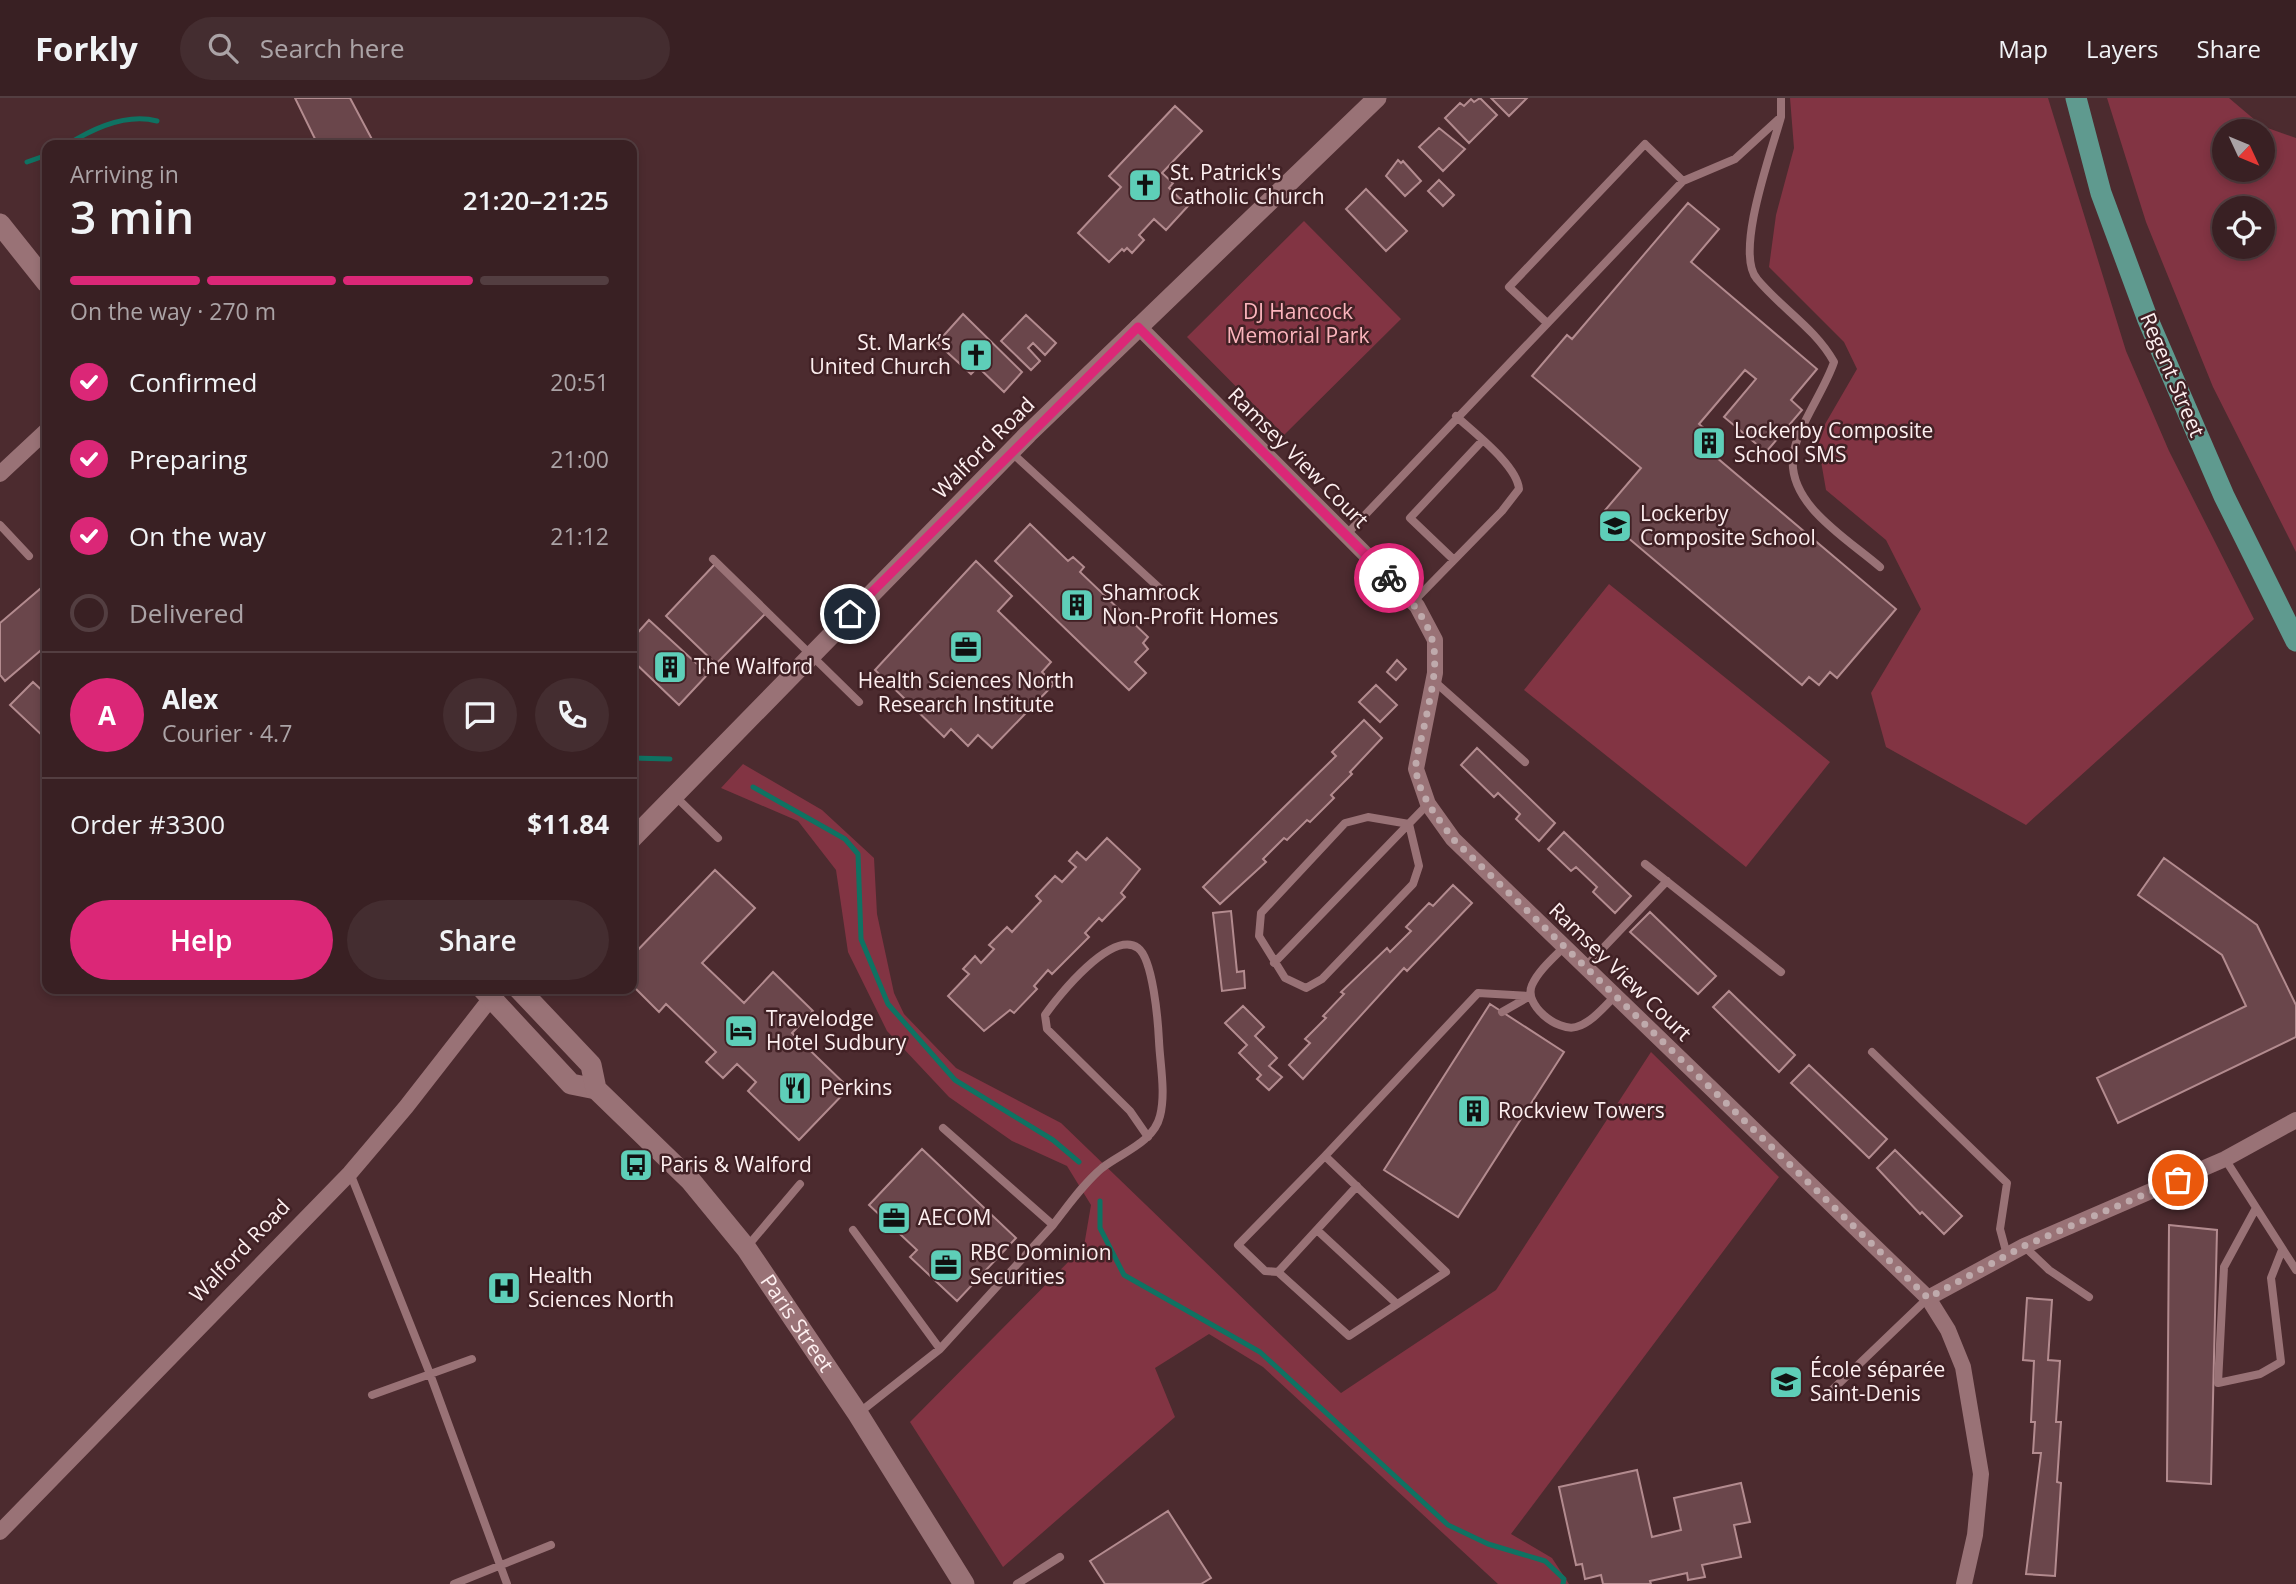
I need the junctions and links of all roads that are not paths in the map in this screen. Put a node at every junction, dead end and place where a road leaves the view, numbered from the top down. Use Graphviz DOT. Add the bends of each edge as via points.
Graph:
graph roads {
  1 [pos="1377,98"];
  2 [pos="1782,98"];
  3 [pos="2076,98"];
  4 [pos="1781,117"];
  5 [pos="1683,181"];
  6 [pos="0,224"];
  7 [pos="42,277"];
  8 [pos="1547,323"];
  9 [pos="1138,327"];
  10 [pos="1456,416"];
  11 [pos="42,435"];
  12 [pos="1482,441"];
  13 [pos="1011,452"];
  14 [pos="0,474"];
  15 [pos="0,525"];
  16 [pos="1346,535"];
  17 [pos="29,556"];
  18 [pos="713,559"];
  19 [pos="1454,560"];
  20 [pos="1880,567"];
  21 [pos="1168,596"];
  22 [pos="1413,602"];
  23 [pos="2296,641"];
  24 [pos="811,653"];
  25 [pos="1434,681"];
  26 [pos="859,702"];
  27 [pos="1525,761"];
  28 [pos="674,795"];
  29 [pos="1428,804"];
  30 [pos="1409,824"];
  31 [pos="637,834"];
  32 [pos="718,838"];
  33 [pos="1645,864"];
  34 [pos="1667,881"];
  35 [pos="1564,947"];
  36 [pos="1275,963"];
  37 [pos="1584,967"];
  38 [pos="1781,972"];
  39 [pos="489,994"];
  40 [pos="492,994"];
  41 [pos="524,994"];
  42 [pos="1530,996"];
  43 [pos="1615,996"];
  44 [pos="1502,1012"];
  45 [pos="1872,1052"];
  46 [pos="596,1089"];
  47 [pos="2296,1120"];
  48 [pos="943,1128"];
  49 [pos="1148,1137"];
  50 [pos="1325,1156"];
  51 [pos="2225,1159"];
  52 [pos="350,1173"];
  53 [pos="800,1184"];
  54 [pos="1357,1186"];
  55 [pos="2256,1208"];
  56 [pos="1053,1225"];
  57 [pos="853,1230"];
  58 [pos="1317,1230"];
  59 [pos="2024,1246"];
  60 [pos="746,1248"];
  61 [pos="2282,1250"];
  62 [pos="2007,1255"];
  63 [pos="2296,1270"];
  64 [pos="1278,1272"];
  65 [pos="2089,1297"];
  66 [pos="1928,1298"];
  67 [pos="1397,1304"];
  68 [pos="940,1349"];
  69 [pos="472,1359"];
  70 [pos="429,1374"];
  71 [pos="1831,1391"];
  72 [pos="372,1395"];
  73 [pos="858,1414"];
  74 [pos="0,1532"];
  75 [pos="551,1545"];
  76 [pos="1059,1557"];
  77 [pos="500,1566"];
  78 [pos="454,1584"];
  79 [pos="507,1584"];
  80 [pos="964,1584"];
  81 [pos="1017,1584"];
  82 [pos="1964,1584"];
  1 -- 9 [label="street, Walford Road"];
  2 -- 4 [label="lane"];
  3 -- 23 [label="main road, Regent Street" via="2101,192 2148,320 2224,496"];
  4 -- 5 [label="lane" via="1735,159"];
  4 -- 20 [label="lane" via="1748,249 1755,277 1824,344 1834,362 1793,456 1796,485 1812,509"];
  5 -- 8 [label="lane"];
  5 -- 8 [label="lane" via="1645,144 1509,287"];
  6 -- 7 [label="main road"];
  8 -- 10 [label="lane"];
  9 -- 13 [label="street, Walford Road"];
  9 -- 16 [label="street, Ramsey View Court"];
  10 -- 12 [label="lane"];
  10 -- 16 [label="lane"];
  11 -- 14 [label="street"];
  12 -- 19 [label="lane" via="1519,480 1519,489"];
  12 -- 19 [label="lane" via="1409,518"];
  13 -- 21 [label="lane"];
  13 -- 24 [label="street, Walford Road"];
  15 -- 17 [label="lane"];
  16 -- 22 [label="street, Ramsey View Court"];
  18 -- 24 [label="lane"];
  19 -- 22 [label="lane"];
  22 -- 25 [label="street, Ramsey View Court" via="1435,640"];
  24 -- 26 [label="lane"];
  24 -- 28 [label="street, Walford Road"];
  25 -- 27 [label="lane"];
  25 -- 29 [label="street, Ramsey View Court" via="1416,769"];
  28 -- 31 [label="street, Walford Road"];
  28 -- 32 [label="lane"];
  29 -- 30 [label="lane"];
  29 -- 35 [label="street, Ramsey View Court" via="1453,839"];
  30 -- 36 [label="lane"];
  30 -- 36 [label="lane" via="1368,817 1345,822 1261,913 1259,936"];
  30 -- 36 [label="lane" via="1419,866 1413,884 1322,979 1314,986 1299,987 1285,978"];
  33 -- 34 [label="lane"];
  34 -- 37 [label="lane"];
  34 -- 38 [label="lane"];
  35 -- 37 [label="street, Ramsey View Court"];
  35 -- 42 [label="lane" via="1539,974"];
  37 -- 43 [label="street, Ramsey View Court"];
  39 -- 52 [label="street, Walford Road" via="406,1107"];
  40 -- 46 [label="main road, Paris Street" via="571,1084"];
  41 -- 46 [label="main road, Paris Street" via="590,1065"];
  42 -- 43 [label="lane" via="1557,1024 1571,1028 1580,1026"];
  42 -- 44 [label="lane"];
  42 -- 50 [label="lane" via="1478,993"];
  43 -- 66 [label="street, Ramsey View Court"];
  45 -- 62 [label="lane" via="2007,1183 2000,1229"];
  46 -- 60 [label="main road, Paris Street" via="691,1181"];
  47 -- 51 [label="street"];
  48 -- 56 [label="lane"];
  49 -- 49 [label="lane" via="1160,1116 1158,1018 1146,958 1139,948 1128,944 1113,947 1091,963 1045,1015 1047,1029 1130,1111"];
  49 -- 56 [label="lane" via="1101,1169"];
  50 -- 54 [label="lane"];
  50 -- 64 [label="lane" via="1238,1245 1265,1271"];
  51 -- 55 [label="lane"];
  51 -- 59 [label="street"];
  52 -- 70 [label="lane"];
  52 -- 74 [label="street, Walford Road"];
  53 -- 60 [label="lane"];
  54 -- 58 [label="lane"];
  54 -- 67 [label="lane" via="1446,1272"];
  55 -- 61 [label="lane"];
  55 -- 61 [label="lane" via="2224,1267 2218,1383 2260,1374 2281,1362 2271,1278"];
  56 -- 68 [label="lane"];
  57 -- 68 [label="lane"];
  58 -- 64 [label="lane"];
  58 -- 67 [label="lane"];
  59 -- 62 [label="street"];
  59 -- 65 [label="lane"];
  60 -- 73 [label="main road, Paris Street"];
  61 -- 63 [label="lane"];
  62 -- 66 [label="street"];
  64 -- 67 [label="lane" via="1349,1336"];
  66 -- 71 [label="lane"];
  66 -- 82 [label="street, Ramsey View Court" via="1963,1367 1981,1474"];
  68 -- 73 [label="lane"];
  69 -- 70 [label="lane"];
  70 -- 72 [label="lane"];
  70 -- 77 [label="lane"];
  73 -- 80 [label="main road, Paris Street"];
  75 -- 77 [label="lane"];
  76 -- 81 [label="lane"];
  77 -- 78 [label="lane"];
  77 -- 79 [label="lane"];
}
